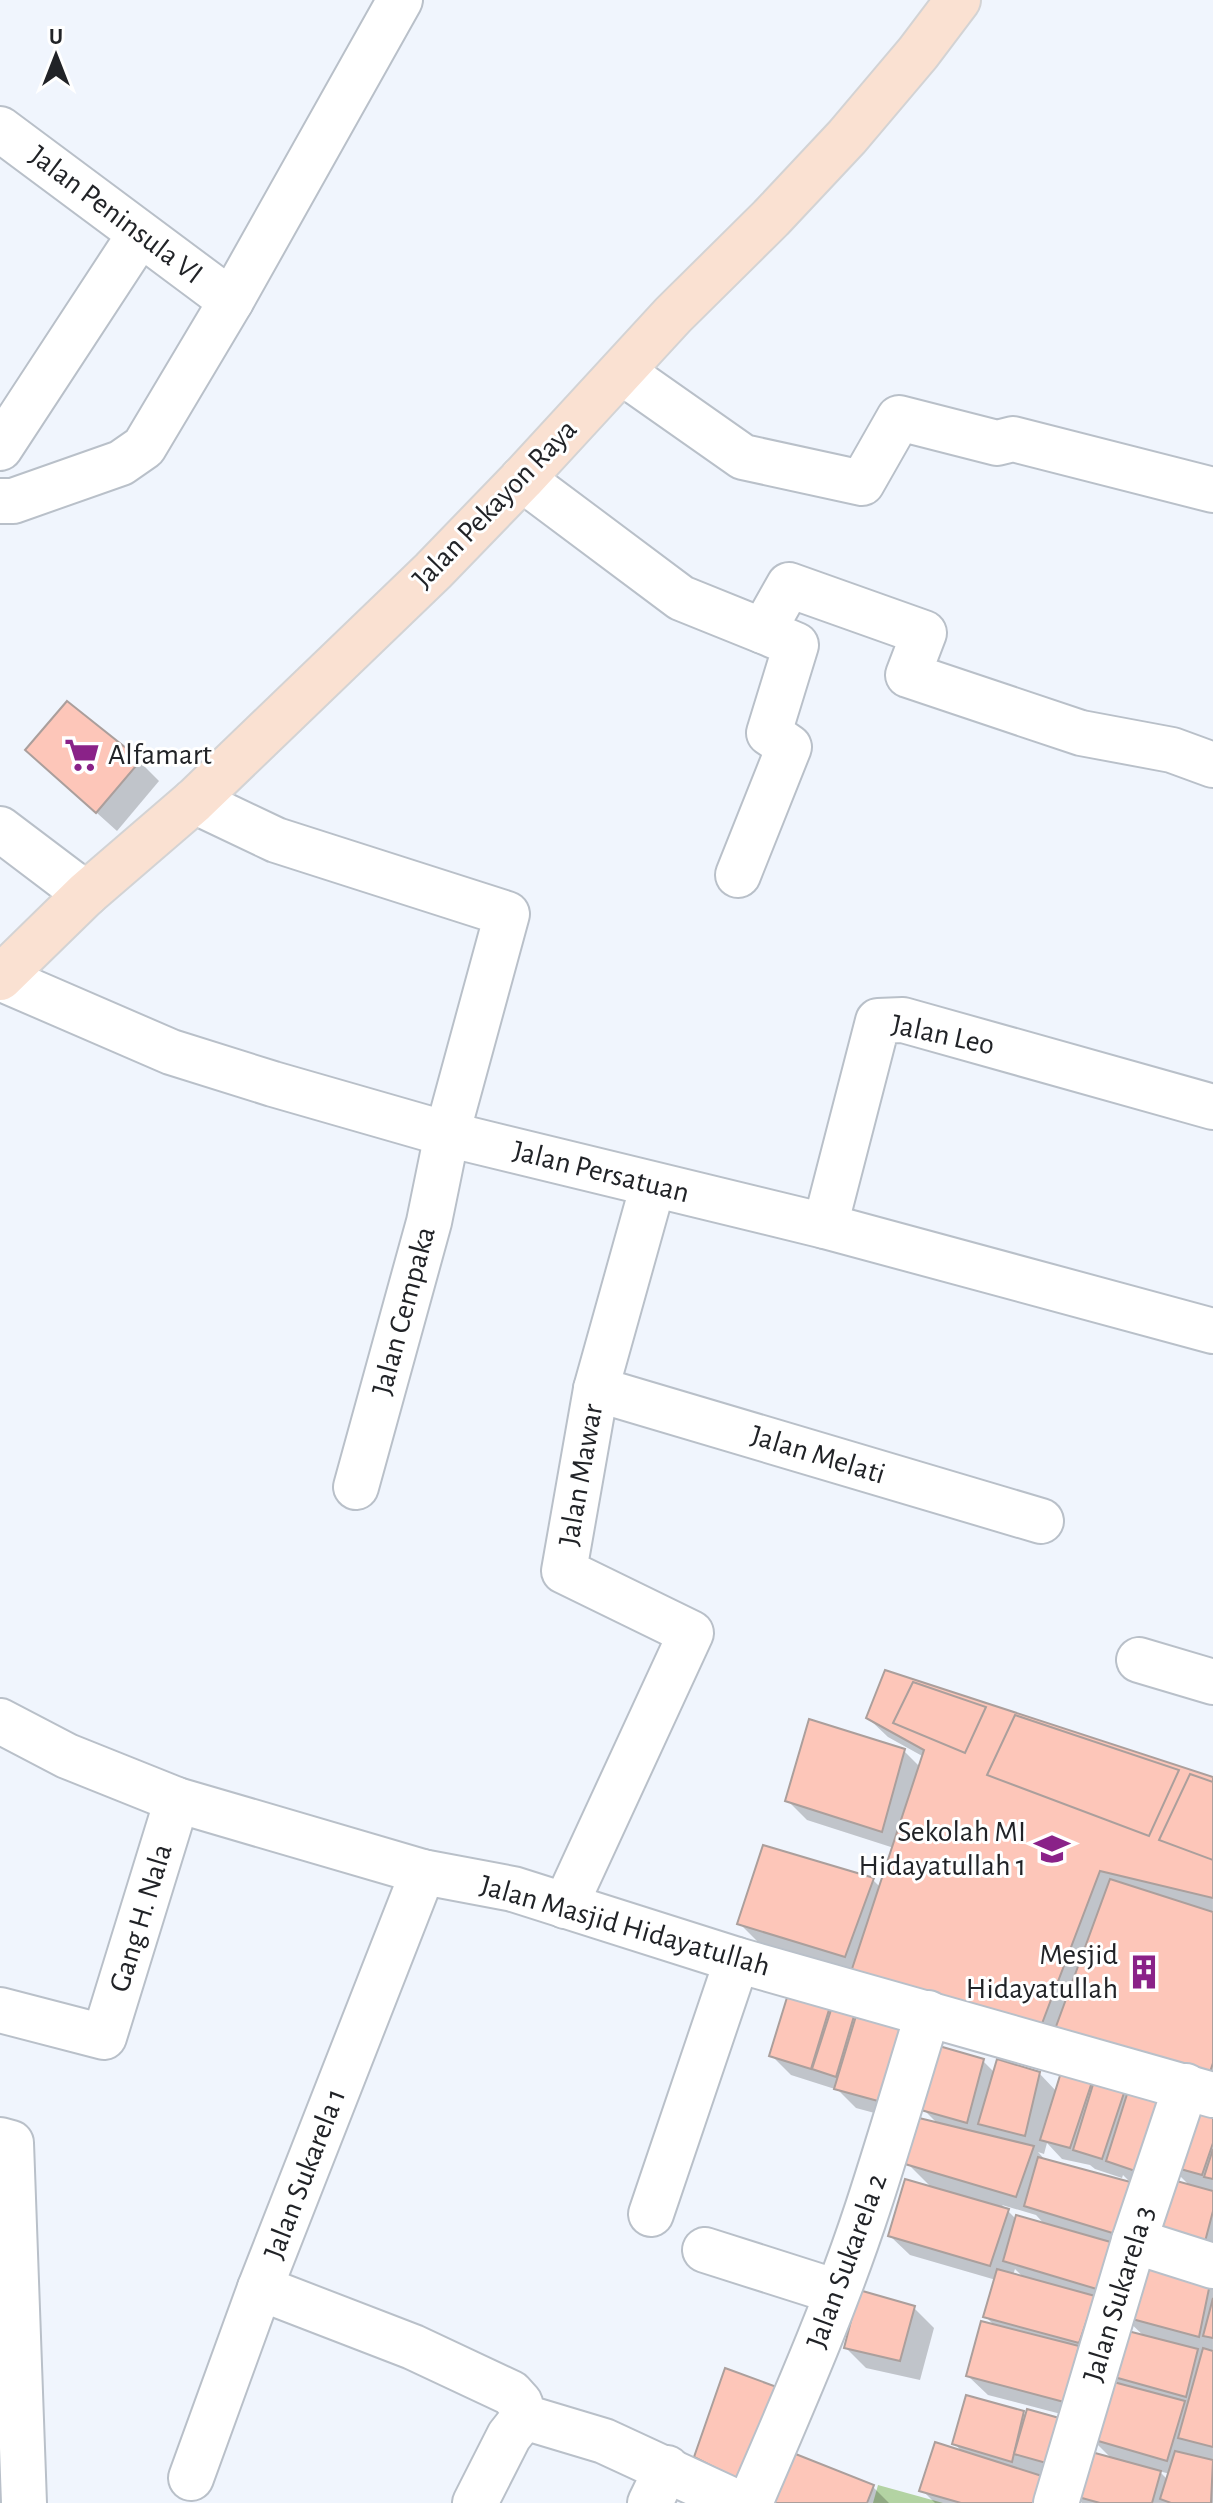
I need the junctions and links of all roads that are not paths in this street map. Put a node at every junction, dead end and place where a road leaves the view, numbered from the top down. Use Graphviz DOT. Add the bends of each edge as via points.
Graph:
graph roads {
  1 [pos="400,0"];
  2 [pos="958,0"];
  3 [pos="0,129"];
  4 [pos="140,234"];
  5 [pos="231,301"];
  6 [pos="622,372"];
  7 [pos="0,448"];
  8 [pos="522,479"];
  9 [pos="1213,490"];
  10 [pos="0,501"];
  11 [pos="763,631"];
  12 [pos="1213,765"];
  13 [pos="194,801"];
  14 [pos="0,829"];
  15 [pos="738,875"];
  16 [pos="86,894"];
  17 [pos="0,978"];
  18 [pos="1213,1107"];
  19 [pos="447,1134"];
  20 [pos="653,1185"];
  21 [pos="825,1226"];
  22 [pos="1213,1331"];
  23 [pos="596,1389"];
  24 [pos="356,1487"];
  25 [pos="1041,1521"];
  26 [pos="1139,1660"];
  27 [pos="1213,1682"];
  28 [pos="0,1721"];
  29 [pos="177,1800"];
  30 [pos="423,1872"];
  31 [pos="565,1906"];
  32 [pos="737,1960"];
  33 [pos="0,2010"];
  34 [pos="928,2013"];
  35 [pos="1199,2091"];
  36 [pos="0,2140"];
  37 [pos="651,2214"];
  38 [pos="1134,2241"];
  39 [pos="705,2250"];
  40 [pos="1213,2266"];
  41 [pos="260,2288"];
  42 [pos="837,2292"];
  43 [pos="524,2417"];
  44 [pos="191,2478"];
  45 [pos="658,2486"];
  46 [pos="24,2503"];
  47 [pos="475,2503"];
  48 [pos="738,2503"];
  49 [pos="750,2503"];
  50 [pos="1056,2503"];
  1 -- 5 [label="street"];
  2 -- 6 [label="main road, Jalan Pekayon Raya" via="847,137"];
  3 -- 4 [label="street, Jalan Peninsula VI"];
  4 -- 5 [label="street, Jalan Peninsula VI"];
  4 -- 7 [label="street"];
  5 -- 10 [label="street" via="144,447 121,463"];
  6 -- 8 [label="main road, Jalan Pekayon Raya"];
  6 -- 9 [label="street" via="743,457 862,483 899,418 997,443 1013,439"];
  8 -- 11 [label="street" via="681,598"];
  8 -- 13 [label="main road, Jalan Pekayon Raya"];
  11 -- 12 [label="street" via="789,585 924,633 908,675 1081,733 1172,750"];
  11 -- 15 [label="street" via="796,645 769,733 789,747"];
  13 -- 16 [label="main road, Jalan Pekayon Raya"];
  13 -- 19 [label="street, Jalan Cempaka" via="276,840 507,914"];
  14 -- 16 [label="street"];
  16 -- 17 [label="main road, Jalan Pekayon Raya"];
  17 -- 19 [label="street, Jalan Persatuan" via="171,1052"];
  18 -- 21 [label="street, Jalan Leo" via="903,1020 878,1021"];
  19 -- 20 [label="street, Jalan Persatuan"];
  19 -- 24 [label="street, Jalan Cempaka" via="429,1222"];
  20 -- 21 [label="street, Jalan Persatuan"];
  20 -- 23 [label="street, Jalan Mawar"];
  21 -- 22 [label="street, Jalan Persatuan"];
  23 -- 25 [label="street, Jalan Melati"];
  23 -- 31 [label="street, Jalan Mawar" via="564,1571 691,1633"];
  26 -- 27 [label="street"];
  28 -- 29 [label="street, Jalan Masjid Hidayatullah" via="67,1756"];
  29 -- 30 [label="street, Jalan Masjid Hidayatullah"];
  29 -- 33 [label="street, Gang H. Nala" via="104,2037"];
  30 -- 31 [label="street, Jalan Masjid Hidayatullah" via="513,1889"];
  30 -- 41 [label="street, Jalan Sukarela 1"];
  31 -- 32 [label="street, Jalan Masjid Hidayatullah"];
  32 -- 34 [label="street, Jalan Masjid Hidayatullah"];
  32 -- 37 [label="street"];
  34 -- 35 [label="street, Jalan Masjid Hidayatullah"];
  34 -- 42 [label="street, Jalan Sukarela 2"];
  35 -- 38 [label="street, Jalan Sukarela 3"];
  36 -- 46 [label="street" via="11,2143"];
  38 -- 40 [label="street"];
  38 -- 50 [label="street, Jalan Sukarela 3"];
  39 -- 42 [label="street"];
  41 -- 43 [label="street" via="413,2347 511,2393"];
  41 -- 44 [label="street, Jalan Sukarela 1"];
  42 -- 49 [label="street, Jalan Sukarela 2"];
  43 -- 45 [label="street" via="604,2441"];
  43 -- 47 [label="street"];
  45 -- 48 [label="street"];
}
